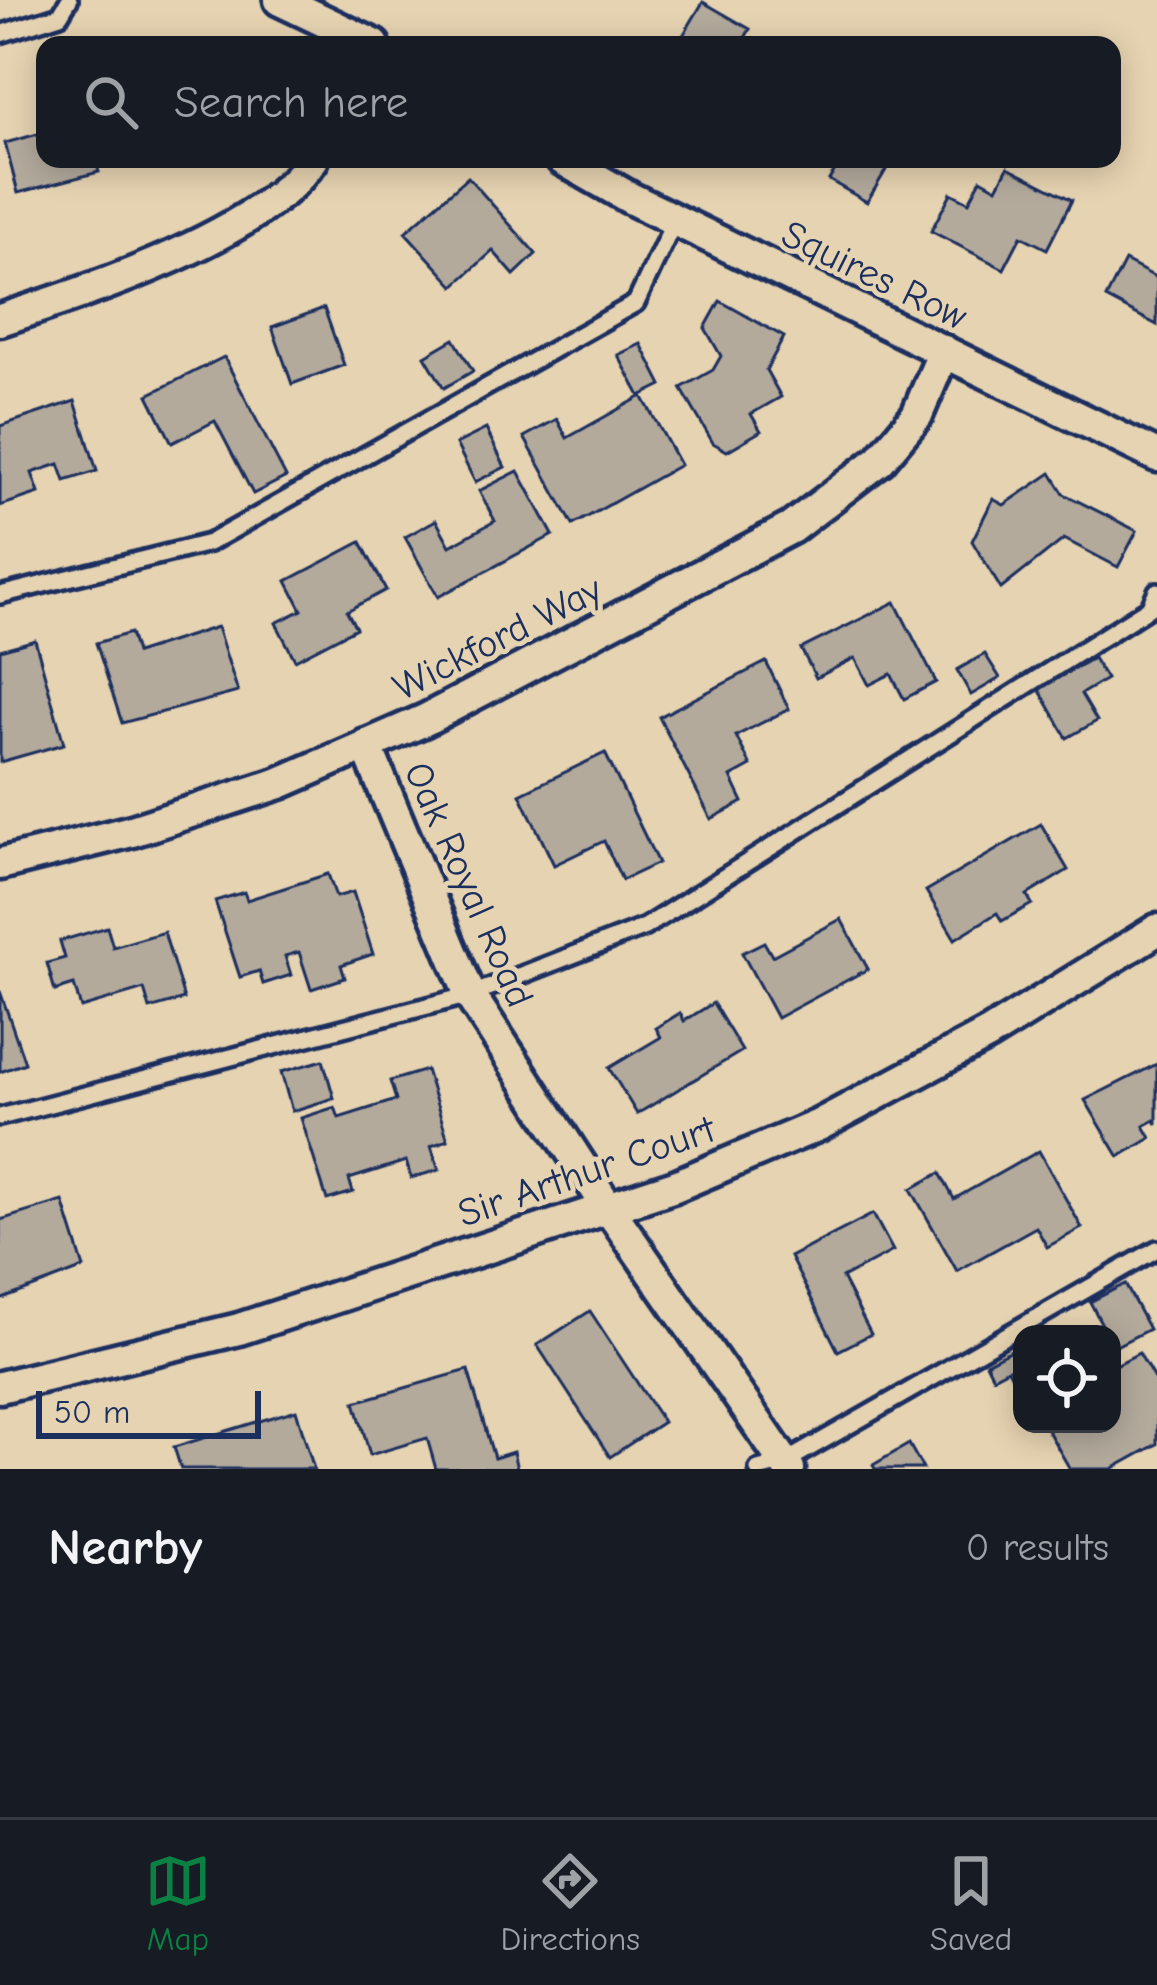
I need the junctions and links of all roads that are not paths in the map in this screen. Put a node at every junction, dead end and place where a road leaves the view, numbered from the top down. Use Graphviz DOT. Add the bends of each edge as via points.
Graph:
graph roads {
  1 [pos="69,0"];
  2 [pos="280,0"];
  3 [pos="0,34"];
  4 [pos="354,36"];
  5 [pos="304,168"];
  6 [pos="579,168"];
  7 [pos="675,220"];
  8 [pos="0,320"];
  9 [pos="944,351"];
  10 [pos="1157,456"];
  11 [pos="1157,591"];
  12 [pos="0,595"];
  13 [pos="367,746"];
  14 [pos="0,863"];
  15 [pos="1157,930"];
  16 [pos="470,994"];
  17 [pos="0,1117"];
  18 [pos="608,1209"];
  19 [pos="1157,1249"];
  20 [pos="0,1387"];
  21 [pos="778,1467"];
  1 -- 3 [label="lane" via="60,15"];
  2 -- 4 [label="street"];
  5 -- 8 [label="street" via="206,240"];
  6 -- 7 [label="street, Squires Row"];
  7 -- 9 [label="street, Squires Row"];
  7 -- 12 [label="lane" via="636,303 208,543"];
  9 -- 10 [label="street, Squires Row"];
  9 -- 13 [label="street, Wickford Way" via="917,415 880,460 791,528"];
  11 -- 16 [label="lane" via="1149,608 645,927"];
  13 -- 14 [label="street, Wickford Way" via="217,803"];
  13 -- 16 [label="street, Oak Royal Road"];
  15 -- 18 [label="street, Sir Arthur Court" via="989,1034 819,1125"];
  16 -- 17 [label="lane"];
  16 -- 18 [label="street, Oak Royal Road"];
  18 -- 20 [label="street, Sir Arthur Court" via="238,1329"];
  18 -- 21 [label="street, Oak Royal Road"];
  19 -- 21 [label="lane"];
}
